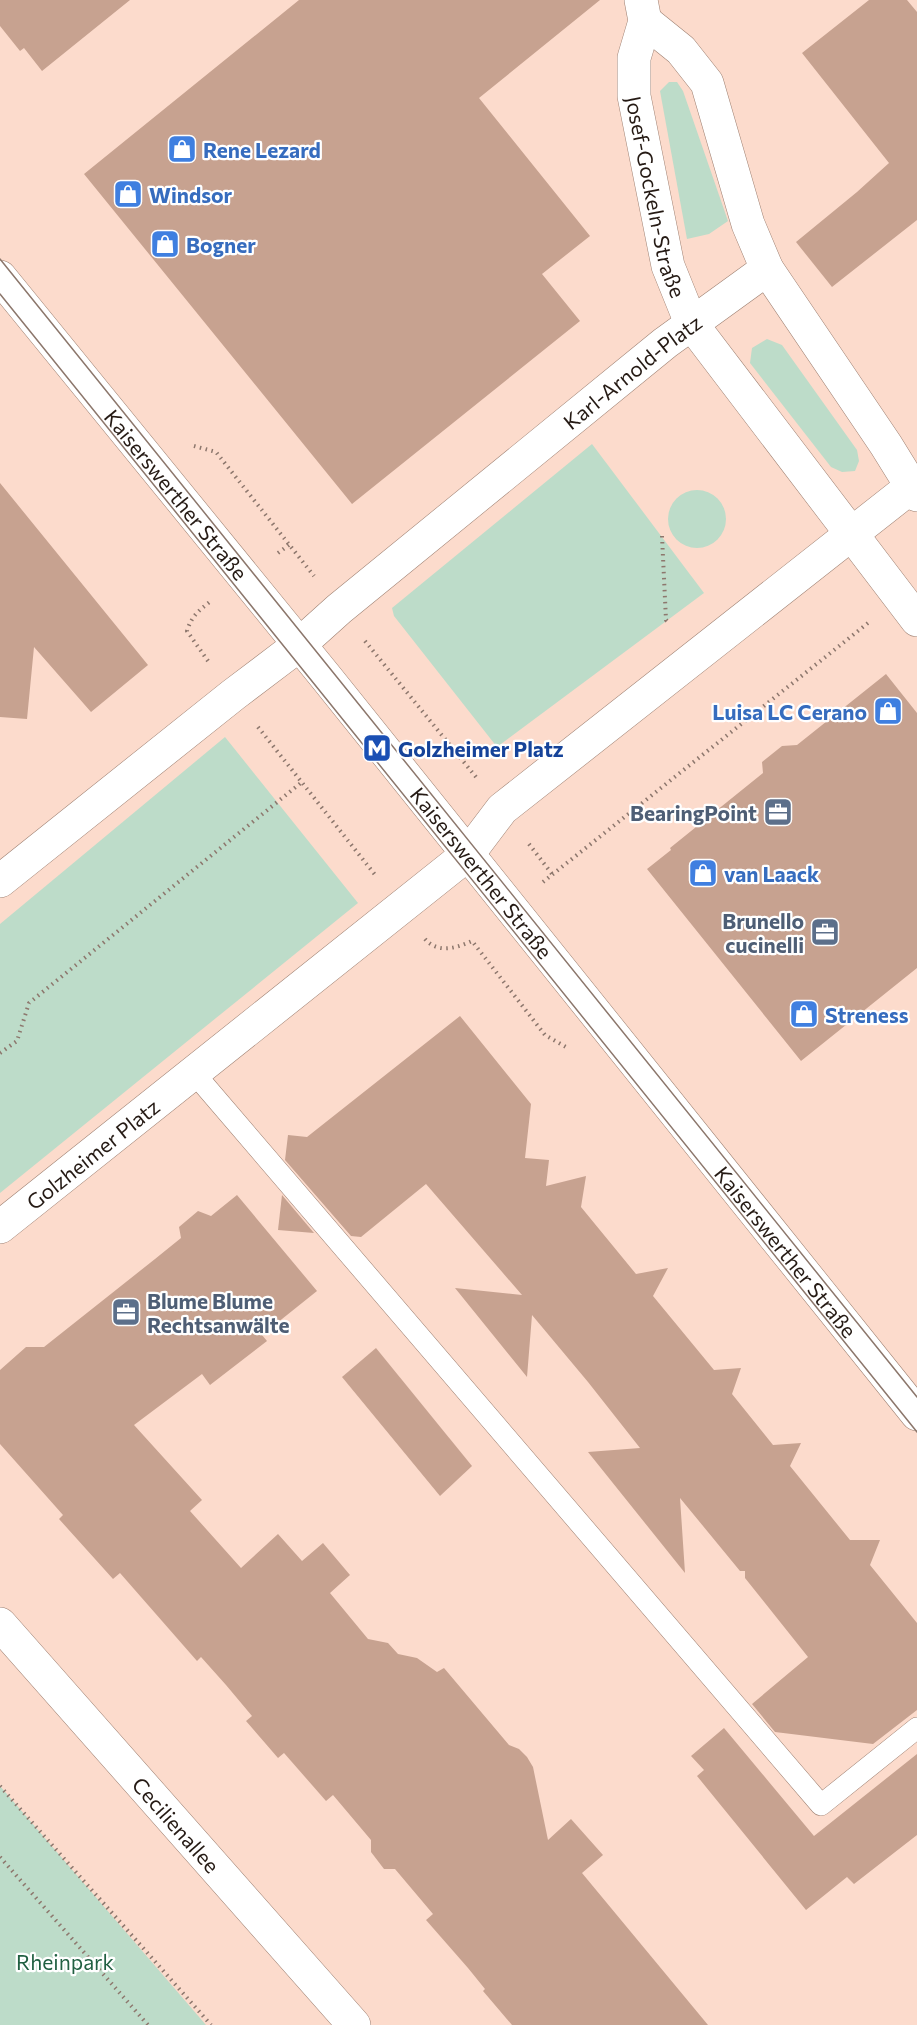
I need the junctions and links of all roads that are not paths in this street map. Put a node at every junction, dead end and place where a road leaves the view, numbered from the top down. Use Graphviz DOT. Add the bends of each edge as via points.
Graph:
graph roads {
  1 [pos="643,10"];
  2 [pos="767,269"];
  3 [pos="0,277"];
  4 [pos="691,322"];
  5 [pos="914,491"];
  6 [pos="852,534"];
  7 [pos="909,609"];
  8 [pos="299,645"];
  9 [pos="468,854"];
  10 [pos="0,881"];
  11 [pos="194,1073"];
  12 [pos="0,1227"];
  13 [pos="917,1414"];
  14 [pos="0,1624"];
  15 [pos="917,1728"];
  16 [pos="354,2025"];
  1 -- 2 [label="street, Josef-Gockeln-Straße" via="706,83 748,224"];
  1 -- 4 [label="street, Josef-Gockeln-Straße" via="634,58 634,96 668,266"];
  2 -- 4 [label="street, Karl-Arnold-Platz"];
  2 -- 5 [label="street"];
  3 -- 8 [label="street, Kaiserswerther Straße"];
  4 -- 6 [label="street, Josef-Gockeln-Straße"];
  4 -- 8 [label="street, Karl-Arnold-Platz"];
  5 -- 6 [label="street"];
  6 -- 7 [label="street"];
  6 -- 9 [label="street" via="502,809"];
  8 -- 9 [label="street, Kaiserswerther Straße"];
  8 -- 10 [label="street"];
  9 -- 11 [label="street, Golzheimer Platz"];
  9 -- 13 [label="street, Kaiserswerther Straße"];
  11 -- 12 [label="street, Golzheimer Platz"];
  11 -- 15 [label="lane" via="820,1805"];
  14 -- 16 [label="street, Cecilienallee"];
}
